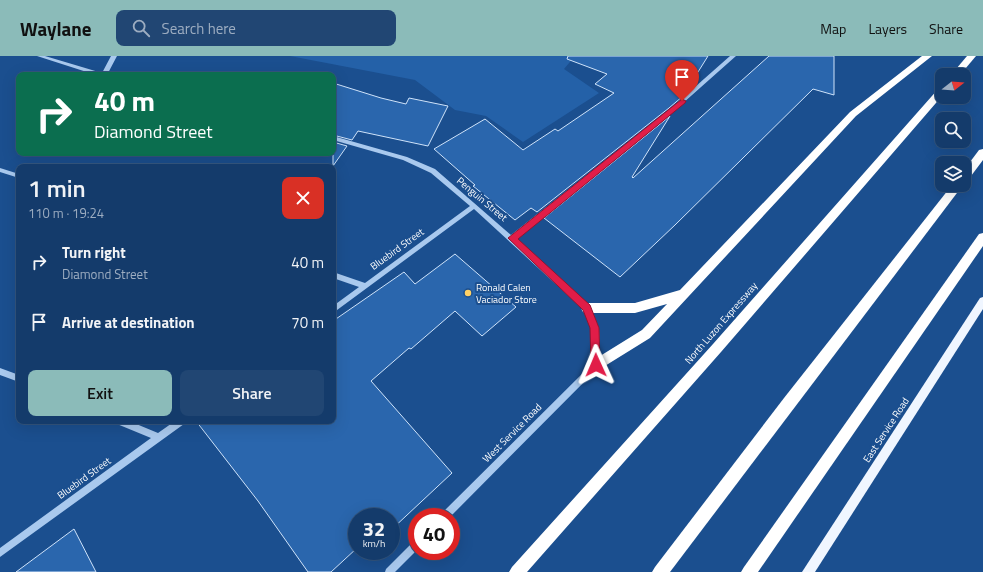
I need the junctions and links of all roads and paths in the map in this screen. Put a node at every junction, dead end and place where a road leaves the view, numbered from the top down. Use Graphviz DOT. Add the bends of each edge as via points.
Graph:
graph roads {
  1 [pos="40,56"];
  2 [pos="114,56"];
  3 [pos="733,56"];
  4 [pos="928,56"];
  5 [pos="972,56"];
  6 [pos="961,68"];
  7 [pos="93,72"];
  8 [pos="105,72"];
  9 [pos="935,98"];
  10 [pos="336,139"];
  11 [pos="983,153"];
  12 [pos="971,168"];
  13 [pos="0,170"];
  14 [pos="16,175"];
  15 [pos="953,192"];
  16 [pos="474,206"];
  17 [pos="983,237"];
  18 [pos="512,238"];
  19 [pos="336,276"];
  20 [pos="366,286"];
  21 [pos="685,293"];
  22 [pos="983,301"];
  23 [pos="336,308"];
  24 [pos="587,308"];
  25 [pos="596,365"];
  26 [pos="0,371"];
  27 [pos="16,378"];
  28 [pos="127,424"];
  29 [pos="177,424"];
  30 [pos="159,437"];
  31 [pos="453,508"];
  32 [pos="0,553"];
  33 [pos="408,553"];
  34 [pos="389,572"];
  35 [pos="517,572"];
  36 [pos="660,572"];
  37 [pos="749,572"];
  38 [pos="808,572"];
  1 -- 7 [label="street"];
  2 -- 8 [label="street"];
  3 -- 18 [label="street" via="672,110"];
  4 -- 21 [label="highway" via="853,114"];
  5 -- 6 [label="highway"];
  9 -- 35 [label="highway, North Luzon Expressway"];
  10 -- 16 [label="street, Penguin Street" via="404,158 433,171"];
  11 -- 12 [label="highway"];
  13 -- 14 [label="street"];
  15 -- 36 [label="highway"];
  16 -- 18 [label="street, Penguin Street"];
  16 -- 20 [label="street, Bluebird Street"];
  17 -- 37 [label="highway"];
  18 -- 24 [label="street, Penguin Street"];
  19 -- 20 [label="street"];
  20 -- 23 [label="street, Bluebird Street"];
  21 -- 24 [label="highway" via="635,308"];
  21 -- 25 [label="highway" via="646,334"];
  22 -- 38 [label="main road, East Service Road"];
  24 -- 25 [label="street, Penguin Street" via="595,328"];
  25 -- 31 [label="street, West Service Road"];
  26 -- 27 [label="street"];
  28 -- 30 [label="street"];
  29 -- 30 [label="street, Bluebird Street"];
  30 -- 32 [label="street, Bluebird Street"];
  33 -- 34 [label="street"];
}
